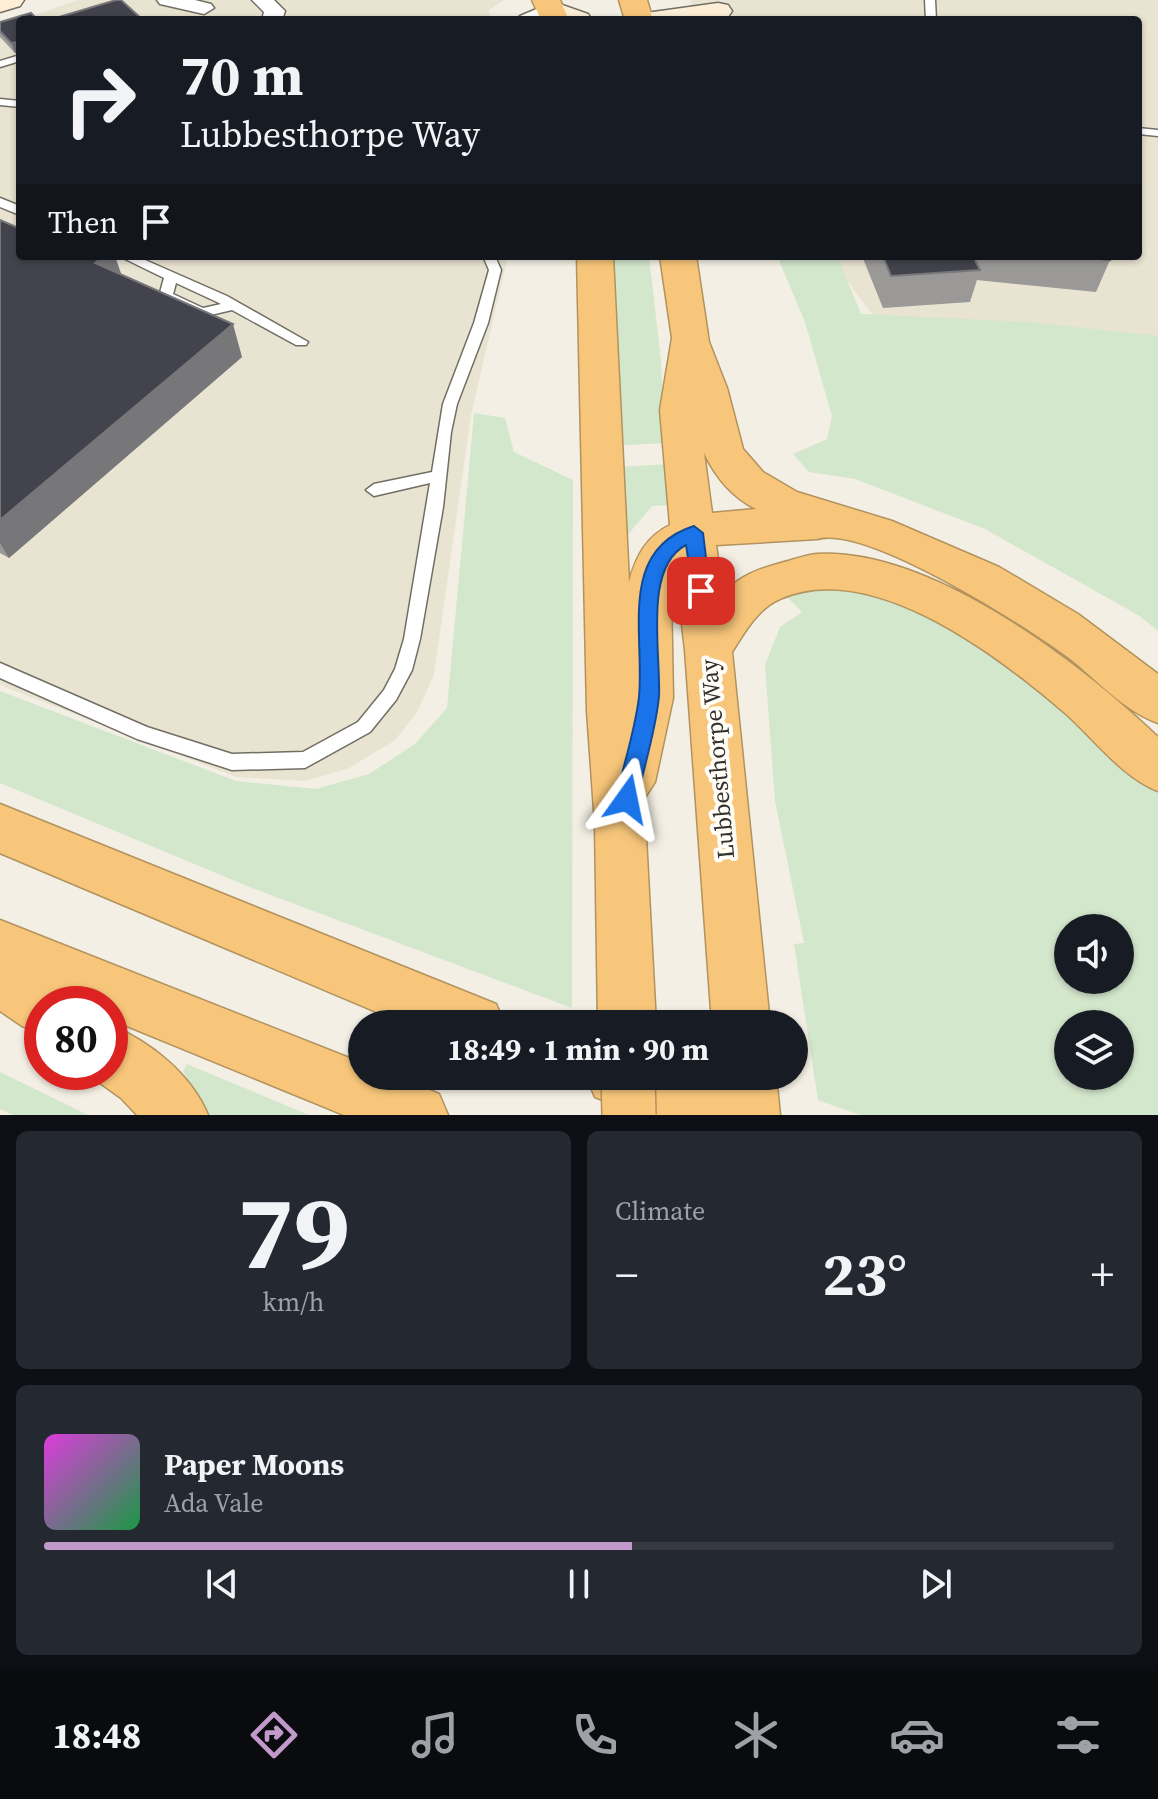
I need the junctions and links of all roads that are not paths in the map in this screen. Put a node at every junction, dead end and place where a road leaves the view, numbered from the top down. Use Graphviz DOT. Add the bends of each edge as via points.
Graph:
graph roads {
  1 [pos="10,0"];
  2 [pos="167,0"];
  3 [pos="262,0"];
  4 [pos="746,0"];
  5 [pos="0,4"];
  6 [pos="208,9"];
  7 [pos="274,16"];
  8 [pos="712,16"];
  9 [pos="134,260"];
  10 [pos="491,260"];
  11 [pos="595,260"];
  12 [pos="679,260"];
  13 [pos="171,276"];
  14 [pos="234,305"];
  15 [pos="691,338"];
  16 [pos="301,342"];
  17 [pos="438,476"];
  18 [pos="374,490"];
  19 [pos="839,524"];
  20 [pos="694,533"];
  21 [pos="708,650"];
  22 [pos="0,670"];
  23 [pos="1158,702"];
  24 [pos="1158,769"];
  25 [pos="621,825"];
  26 [pos="0,828"];
  27 [pos="0,947"];
  28 [pos="0,978"];
  29 [pos="24,994"];
  30 [pos="441,1010"];
  31 [pos="627,1010"];
  32 [pos="740,1010"];
  33 [pos="128,1067"];
  34 [pos="628,1090"];
  35 [pos="655,1090"];
  36 [pos="747,1090"];
  37 [pos="178,1115"];
  38 [pos="418,1115"];
  39 [pos="629,1115"];
  40 [pos="725,1115"];
  41 [pos="750,1115"];
  1 -- 5 [label="street"];
  2 -- 6 [label="street"];
  3 -- 7 [label="street"];
  4 -- 8 [label="street"];
  9 -- 13 [label="lane"];
  10 -- 17 [label="lane" via="495,270 450,404"];
  11 -- 25 [label="highway" via="611,711"];
  12 -- 15 [label="highway, Lubbesthorpe Way"];
  13 -- 14 [label="lane"];
  13 -- 14 [label="lane" via="166,296 202,313"];
  14 -- 16 [label="lane"];
  15 -- 19 [label="highway" via="719,442 733,469 766,494"];
  15 -- 20 [label="highway, Lubbesthorpe Way" via="680,410"];
  17 -- 18 [label="lane"];
  17 -- 22 [label="lane" via="403,670 364,727 305,760 232,762 143,734"];
  19 -- 20 [label="highway" via="800,522"];
  19 -- 23 [label="highway" via="875,533 1005,592 1087,644"];
  20 -- 21 [label="highway, Lubbesthorpe Way"];
  20 -- 25 [label="highway" via="669,545 656,563 649,590 649,698"];
  21 -- 24 [label="highway" via="738,605 767,584 801,571 858,573 955,612 1018,649 1065,683"];
  21 -- 32 [label="highway, Lubbesthorpe Way"];
  25 -- 31 [label="highway"];
  26 -- 30 [label="highway"];
  27 -- 38 [label="highway"];
  28 -- 29 [label="highway"];
  33 -- 37 [label="highway"];
  34 -- 39 [label="highway, bridge"];
  35 -- 40 [label="highway"];
  36 -- 41 [label="highway"];
}
